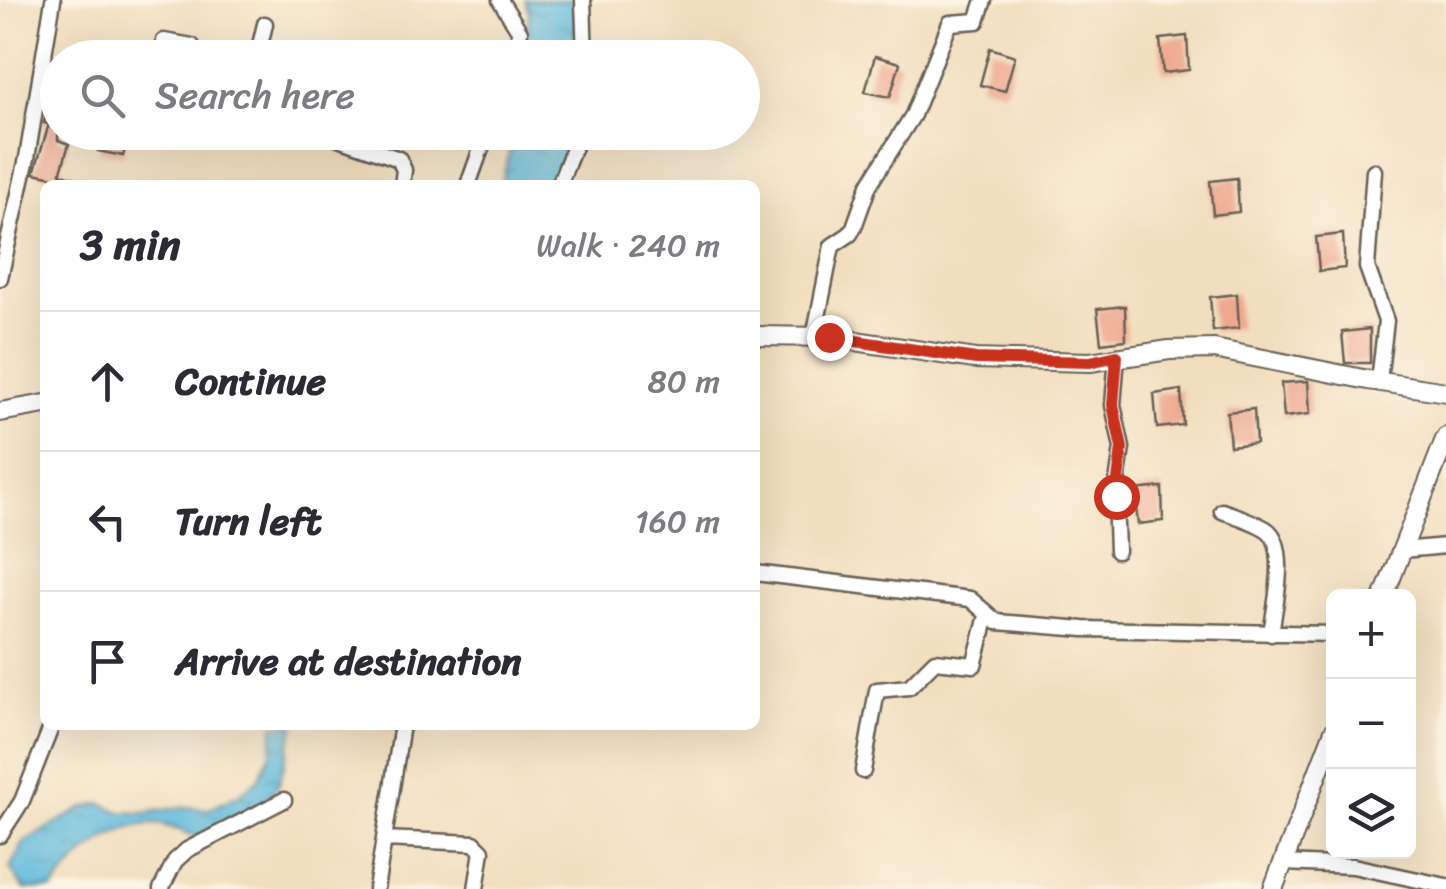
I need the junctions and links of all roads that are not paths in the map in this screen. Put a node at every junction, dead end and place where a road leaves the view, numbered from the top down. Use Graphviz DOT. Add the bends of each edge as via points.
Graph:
graph roads {
  1 [pos="53,0"];
  2 [pos="500,0"];
  3 [pos="583,0"];
  4 [pos="984,0"];
  5 [pos="265,24"];
  6 [pos="46,40"];
  7 [pos="261,40"];
  8 [pos="518,40"];
  9 [pos="584,40"];
  10 [pos="40,79"];
  11 [pos="373,150"];
  12 [pos="481,150"];
  13 [pos="573,150"];
  14 [pos="1374,170"];
  15 [pos="403,180"];
  16 [pos="470,180"];
  17 [pos="561,180"];
  18 [pos="0,278"];
  19 [pos="760,336"];
  20 [pos="814,336"];
  21 [pos="1117,356"];
  22 [pos="1379,381"];
  23 [pos="1446,392"];
  24 [pos="40,405"];
  25 [pos="0,412"];
  26 [pos="1446,436"];
  27 [pos="1222,510"];
  28 [pos="1446,546"];
  29 [pos="1117,550"];
  30 [pos="1402,550"];
  31 [pos="760,574"];
  32 [pos="1387,589"];
  33 [pos="987,616"];
  34 [pos="1271,634"];
  35 [pos="1326,634"];
  36 [pos="50,730"];
  37 [pos="401,730"];
  38 [pos="1326,752"];
  39 [pos="863,771"];
  40 [pos="284,800"];
  41 [pos="0,835"];
  42 [pos="384,839"];
  43 [pos="1284,862"];
  44 [pos="1446,886"];
  45 [pos="161,889"];
  46 [pos="376,889"];
  47 [pos="476,889"];
  48 [pos="1273,889"];
  1 -- 6 [label="street"];
  2 -- 8 [label="street"];
  3 -- 9 [label="street"];
  4 -- 20 [label="street" via="977,21 950,23 913,115 869,184 854,227 832,246"];
  5 -- 7 [label="street"];
  10 -- 18 [label="street"];
  11 -- 15 [label="street" via="399,159"];
  12 -- 16 [label="street"];
  13 -- 17 [label="street"];
  14 -- 22 [label="street" via="1367,267 1386,320"];
  19 -- 20 [label="main road"];
  20 -- 21 [label="main road" via="976,359 1090,362"];
  21 -- 22 [label="main road" via="1214,349"];
  21 -- 29 [label="street"];
  22 -- 23 [label="main road"];
  24 -- 25 [label="main road"];
  26 -- 30 [label="main road"];
  27 -- 34 [label="street" via="1277,540"];
  28 -- 30 [label="street"];
  30 -- 32 [label="main road"];
  31 -- 33 [label="street" via="970,599"];
  33 -- 34 [label="street" via="1084,628"];
  33 -- 39 [label="street" via="974,664 935,662 909,687 877,690"];
  34 -- 35 [label="street"];
  36 -- 41 [label="street" via="22,801"];
  37 -- 42 [label="street"];
  38 -- 43 [label="main road"];
  40 -- 45 [label="street" via="187,850"];
  42 -- 46 [label="street"];
  42 -- 47 [label="street" via="474,843 482,851"];
  43 -- 44 [label="street" via="1353,866"];
  43 -- 48 [label="main road"];
}
